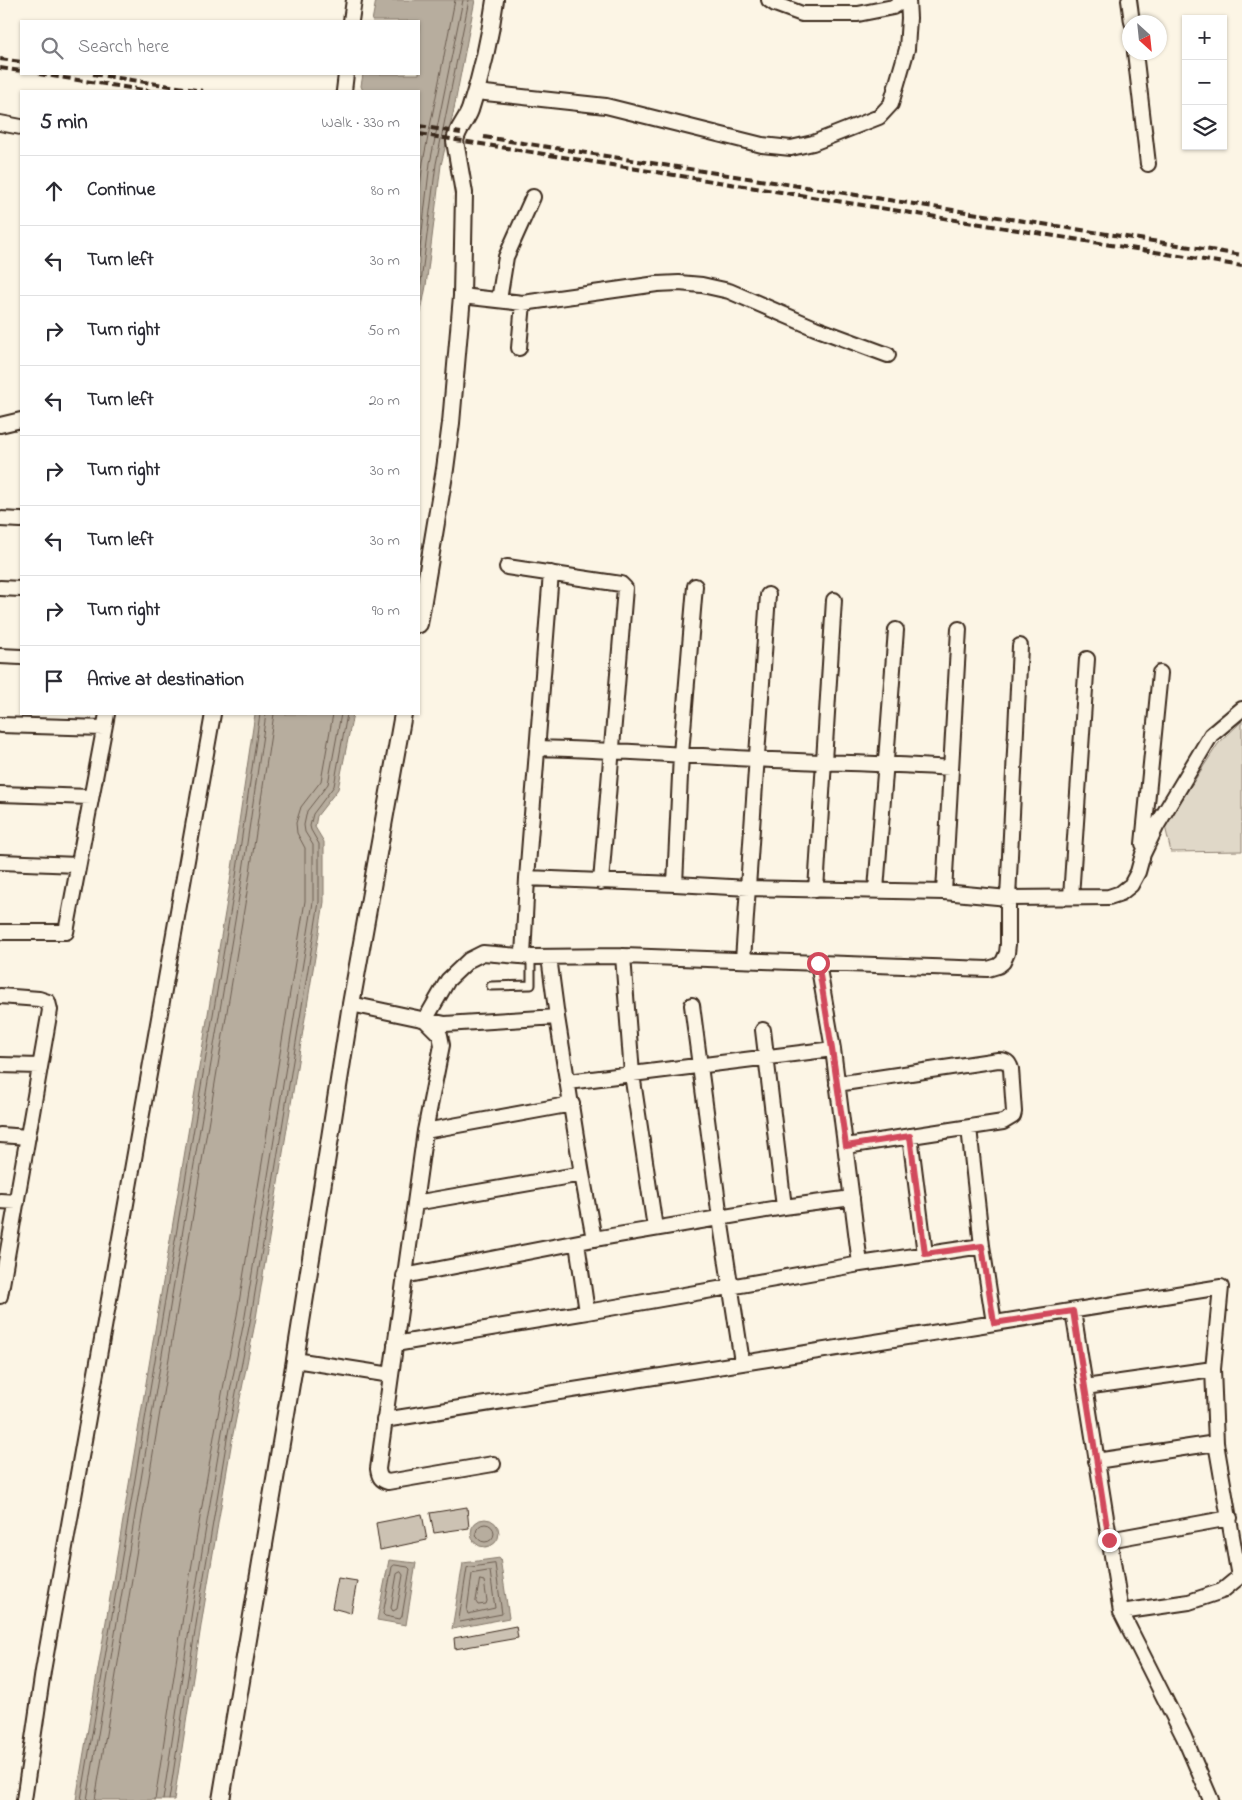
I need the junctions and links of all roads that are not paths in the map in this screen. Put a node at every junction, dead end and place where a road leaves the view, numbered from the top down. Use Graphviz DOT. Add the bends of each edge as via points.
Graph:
graph roads {
  1 [pos="354,0"];
  2 [pos="495,0"];
  3 [pos="769,0"];
  4 [pos="906,0"];
  5 [pos="1129,0"];
  6 [pos="1131,15"];
  7 [pos="351,20"];
  8 [pos="1136,60"];
  9 [pos="346,75"];
  10 [pos="344,90"];
  11 [pos="476,92"];
  12 [pos="0,123"];
  13 [pos="20,127"];
  14 [pos="1148,164"];
  15 [pos="533,197"];
  16 [pos="462,296"];
  17 [pos="499,300"];
  18 [pos="523,303"];
  19 [pos="519,348"];
  20 [pos="888,355"];
  21 [pos="20,420"];
  22 [pos="0,425"];
  23 [pos="0,519"];
  24 [pos="20,520"];
  25 [pos="507,567"];
  26 [pos="551,573"];
  27 [pos="695,586"];
  28 [pos="0,588"];
  29 [pos="20,588"];
  30 [pos="768,596"];
  31 [pos="834,600"];
  32 [pos="420,618"];
  33 [pos="959,629"];
  34 [pos="896,630"];
  35 [pos="1020,646"];
  36 [pos="0,656"];
  37 [pos="20,657"];
  38 [pos="1087,659"];
  39 [pos="1160,674"];
  40 [pos="1242,709"];
  41 [pos="107,715"];
  42 [pos="213,715"];
  43 [pos="403,715"];
  44 [pos="0,724"];
  45 [pos="104,728"];
  46 [pos="538,748"];
  47 [pos="612,750"];
  48 [pos="681,754"];
  49 [pos="756,760"];
  50 [pos="824,761"];
  51 [pos="887,763"];
  52 [pos="950,768"];
  53 [pos="0,794"];
  54 [pos="91,797"];
  55 [pos="1142,854"];
  56 [pos="0,862"];
  57 [pos="78,865"];
  58 [pos="527,878"];
  59 [pos="601,882"];
  60 [pos="675,884"];
  61 [pos="749,888"];
  62 [pos="816,890"];
  63 [pos="876,890"];
  64 [pos="944,892"];
  65 [pos="1071,897"];
  66 [pos="1008,898"];
  67 [pos="0,932"];
  68 [pos="527,956"];
  69 [pos="623,956"];
  70 [pos="549,957"];
  71 [pos="743,960"];
  72 [pos="818,963"];
  73 [pos="491,986"];
  74 [pos="0,996"];
  75 [pos="351,1004"];
  76 [pos="692,1005"];
  77 [pos="557,1017"];
  78 [pos="426,1020"];
  79 [pos="762,1030"];
  80 [pos="832,1049"];
  81 [pos="766,1057"];
  82 [pos="0,1065"];
  83 [pos="40,1066"];
  84 [pos="700,1066"];
  85 [pos="632,1074"];
  86 [pos="568,1082"];
  87 [pos="837,1084"];
  88 [pos="572,1104"];
  89 [pos="969,1128"];
  90 [pos="426,1131"];
  91 [pos="0,1135"];
  92 [pos="28,1136"];
  93 [pos="910,1136"];
  94 [pos="846,1146"];
  95 [pos="582,1174"];
  96 [pos="852,1198"];
  97 [pos="0,1201"];
  98 [pos="17,1202"];
  99 [pos="415,1203"];
  100 [pos="784,1207"];
  101 [pos="720,1218"];
  102 [pos="655,1228"];
  103 [pos="594,1239"];
  104 [pos="577,1243"];
  105 [pos="982,1246"];
  106 [pos="925,1254"];
  107 [pos="860,1264"];
  108 [pos="2,1270"];
  109 [pos="404,1276"];
  110 [pos="731,1288"];
  111 [pos="0,1296"];
  112 [pos="1073,1311"];
  113 [pos="586,1312"];
  114 [pos="994,1323"];
  115 [pos="395,1344"];
  116 [pos="295,1360"];
  117 [pos="742,1362"];
  118 [pos="1213,1369"];
  119 [pos="391,1375"];
  120 [pos="1085,1387"];
  121 [pos="384,1420"];
  122 [pos="1216,1443"];
  123 [pos="1096,1461"];
  124 [pos="493,1464"];
  125 [pos="1230,1518"];
  126 [pos="1109,1540"];
  127 [pos="1121,1612"];
  128 [pos="24,1800"];
  129 [pos="221,1800"];
  130 [pos="1211,1800"];
  1 -- 7 [label="street"];
  2 -- 11 [label="street"];
  3 -- 4 [label="street" via="802,14 858,14 893,7"];
  4 -- 11 [label="street" via="909,18 907,49 890,104 871,120 791,148 762,145 606,106"];
  5 -- 6 [label="street"];
  8 -- 14 [label="street"];
  9 -- 10 [label="street"];
  11 -- 16 [label="street" via="455,141 464,193"];
  12 -- 13 [label="street"];
  15 -- 17 [label="street" via="506,257"];
  16 -- 17 [label="street"];
  16 -- 32 [label="street" via="451,423"];
  17 -- 18 [label="street"];
  18 -- 19 [label="street"];
  18 -- 20 [label="street" via="657,284 702,285 729,291"];
  21 -- 22 [label="street"];
  23 -- 24 [label="street"];
  25 -- 26 [label="street"];
  26 -- 46 [label="street"];
  26 -- 47 [label="street" via="621,584 625,588"];
  27 -- 48 [label="street"];
  28 -- 29 [label="street"];
  30 -- 49 [label="street"];
  31 -- 50 [label="street"];
  33 -- 52 [label="street"];
  34 -- 51 [label="street"];
  35 -- 66 [label="street"];
  36 -- 37 [label="street"];
  38 -- 65 [label="street"];
  39 -- 55 [label="street"];
  40 -- 55 [label="street" via="1211,735"];
  41 -- 45 [label="street"];
  42 -- 128 [label="street" via="45,1662"];
  43 -- 75 [label="street"];
  44 -- 45 [label="street"];
  45 -- 54 [label="street"];
  46 -- 47 [label="street"];
  46 -- 58 [label="street"];
  47 -- 48 [label="street"];
  47 -- 59 [label="street"];
  48 -- 49 [label="street"];
  48 -- 60 [label="street"];
  49 -- 50 [label="street"];
  49 -- 61 [label="street"];
  50 -- 51 [label="street"];
  50 -- 62 [label="street"];
  51 -- 52 [label="street"];
  51 -- 63 [label="street"];
  52 -- 64 [label="street"];
  53 -- 54 [label="street"];
  54 -- 57 [label="street"];
  55 -- 65 [label="street" via="1131,885 1121,893 1108,897"];
  56 -- 57 [label="street"];
  57 -- 67 [label="street" via="66,932"];
  58 -- 59 [label="street"];
  58 -- 68 [label="street"];
  59 -- 60 [label="street"];
  60 -- 61 [label="street"];
  61 -- 62 [label="street"];
  61 -- 71 [label="street"];
  62 -- 63 [label="street"];
  63 -- 64 [label="street"];
  64 -- 66 [label="street"];
  65 -- 66 [label="street"];
  66 -- 72 [label="street" via="1007,953 998,966 988,969"];
  68 -- 70 [label="street"];
  68 -- 73 [label="lane" via="531,985"];
  68 -- 78 [label="street" via="483,953 469,960 448,980"];
  69 -- 70 [label="street"];
  69 -- 71 [label="street"];
  69 -- 85 [label="street"];
  70 -- 77 [label="street"];
  71 -- 72 [label="street"];
  72 -- 80 [label="street"];
  74 -- 83 [label="street" via="39,998 48,1002 50,1010"];
  75 -- 78 [label="street"];
  75 -- 116 [label="street"];
  76 -- 84 [label="street"];
  77 -- 78 [label="street" via="464,1024"];
  77 -- 86 [label="street"];
  78 -- 90 [label="street" via="440,1035 442,1045"];
  79 -- 81 [label="street"];
  80 -- 81 [label="street"];
  80 -- 87 [label="street"];
  81 -- 84 [label="street"];
  81 -- 100 [label="street"];
  82 -- 83 [label="street"];
  83 -- 92 [label="street"];
  84 -- 85 [label="street"];
  84 -- 101 [label="street"];
  85 -- 86 [label="street"];
  85 -- 102 [label="street"];
  86 -- 88 [label="street"];
  87 -- 89 [label="street" via="1005,1060 1011,1070 1012,1116 1003,1122"];
  87 -- 94 [label="street"];
  88 -- 90 [label="street"];
  88 -- 95 [label="street"];
  89 -- 93 [label="street"];
  89 -- 105 [label="street"];
  90 -- 99 [label="street"];
  91 -- 92 [label="street"];
  92 -- 98 [label="street"];
  93 -- 94 [label="street"];
  93 -- 106 [label="street"];
  94 -- 96 [label="street"];
  95 -- 99 [label="street"];
  95 -- 103 [label="street"];
  96 -- 100 [label="street"];
  96 -- 107 [label="street"];
  97 -- 98 [label="street"];
  98 -- 108 [label="street"];
  99 -- 109 [label="street"];
  100 -- 101 [label="street"];
  101 -- 102 [label="street"];
  101 -- 110 [label="street"];
  102 -- 103 [label="street"];
  103 -- 104 [label="street"];
  104 -- 109 [label="street"];
  104 -- 113 [label="street"];
  105 -- 106 [label="street"];
  105 -- 114 [label="street"];
  106 -- 107 [label="street"];
  107 -- 110 [label="street"];
  108 -- 111 [label="street"];
  109 -- 115 [label="street"];
  110 -- 113 [label="street"];
  110 -- 117 [label="street"];
  112 -- 114 [label="street"];
  112 -- 118 [label="street" via="1221,1287"];
  112 -- 120 [label="street"];
  113 -- 115 [label="street"];
  114 -- 117 [label="street"];
  115 -- 119 [label="street"];
  116 -- 119 [label="street"];
  116 -- 129 [label="street"];
  117 -- 121 [label="street"];
  118 -- 120 [label="street"];
  118 -- 122 [label="street"];
  119 -- 121 [label="street"];
  120 -- 123 [label="street"];
  121 -- 124 [label="street" via="378,1469 383,1481"];
  122 -- 123 [label="street"];
  122 -- 125 [label="street"];
  123 -- 126 [label="street"];
  125 -- 126 [label="street"];
  125 -- 127 [label="street" via="1240,1577 1222,1591 1189,1602"];
  126 -- 127 [label="street"];
  127 -- 130 [label="street" via="1184,1737"];
}
